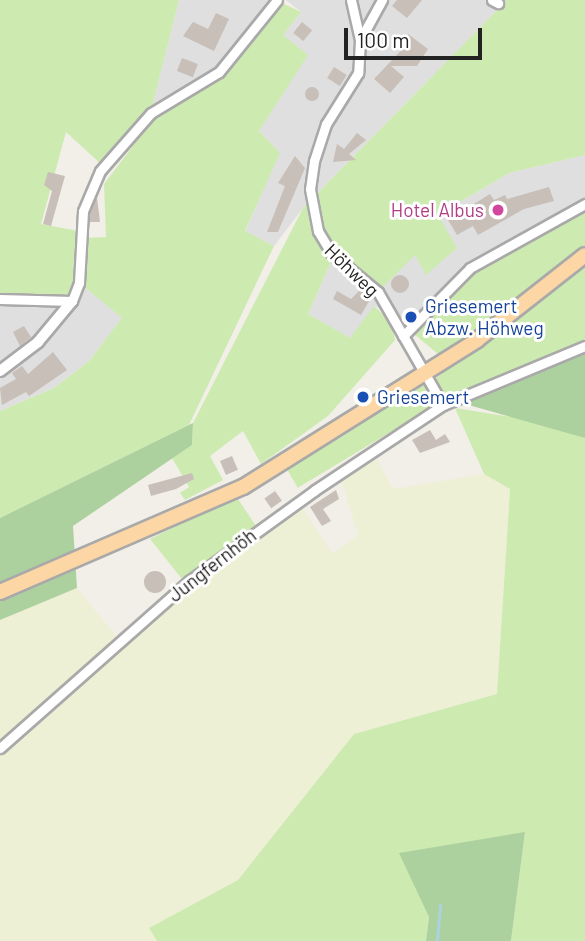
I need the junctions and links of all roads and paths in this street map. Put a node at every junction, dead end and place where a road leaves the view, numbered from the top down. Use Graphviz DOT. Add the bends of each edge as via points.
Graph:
graph roads {
  1 [pos="277,0"];
  2 [pos="351,0"];
  3 [pos="382,0"];
  4 [pos="360,40"];
  5 [pos="585,204"];
  6 [pos="585,254"];
  7 [pos="0,299"];
  8 [pos="72,301"];
  9 [pos="403,336"];
  10 [pos="585,346"];
  11 [pos="0,371"];
  12 [pos="425,376"];
  13 [pos="443,405"];
  14 [pos="0,592"];
  15 [pos="0,748"];
  1 -- 8 [label="street" via="219,72 151,113 100,171 83,211 79,283"];
  2 -- 4 [label="street, Höhweg"];
  3 -- 4 [label="street"];
  4 -- 9 [label="street, Höhweg" via="358,73 319,141 311,199 323,244 378,292"];
  5 -- 9 [label="street" via="470,268"];
  6 -- 12 [label="main road"];
  7 -- 8 [label="street"];
  8 -- 11 [label="street" via="38,342"];
  9 -- 12 [label="street, Höhweg"];
  10 -- 13 [label="street, Jungfernhöh"];
  12 -- 13 [label="street, Höhweg"];
  12 -- 14 [label="main road" via="243,486"];
  13 -- 15 [label="street, Jungfernhöh" via="227,551"];
}
